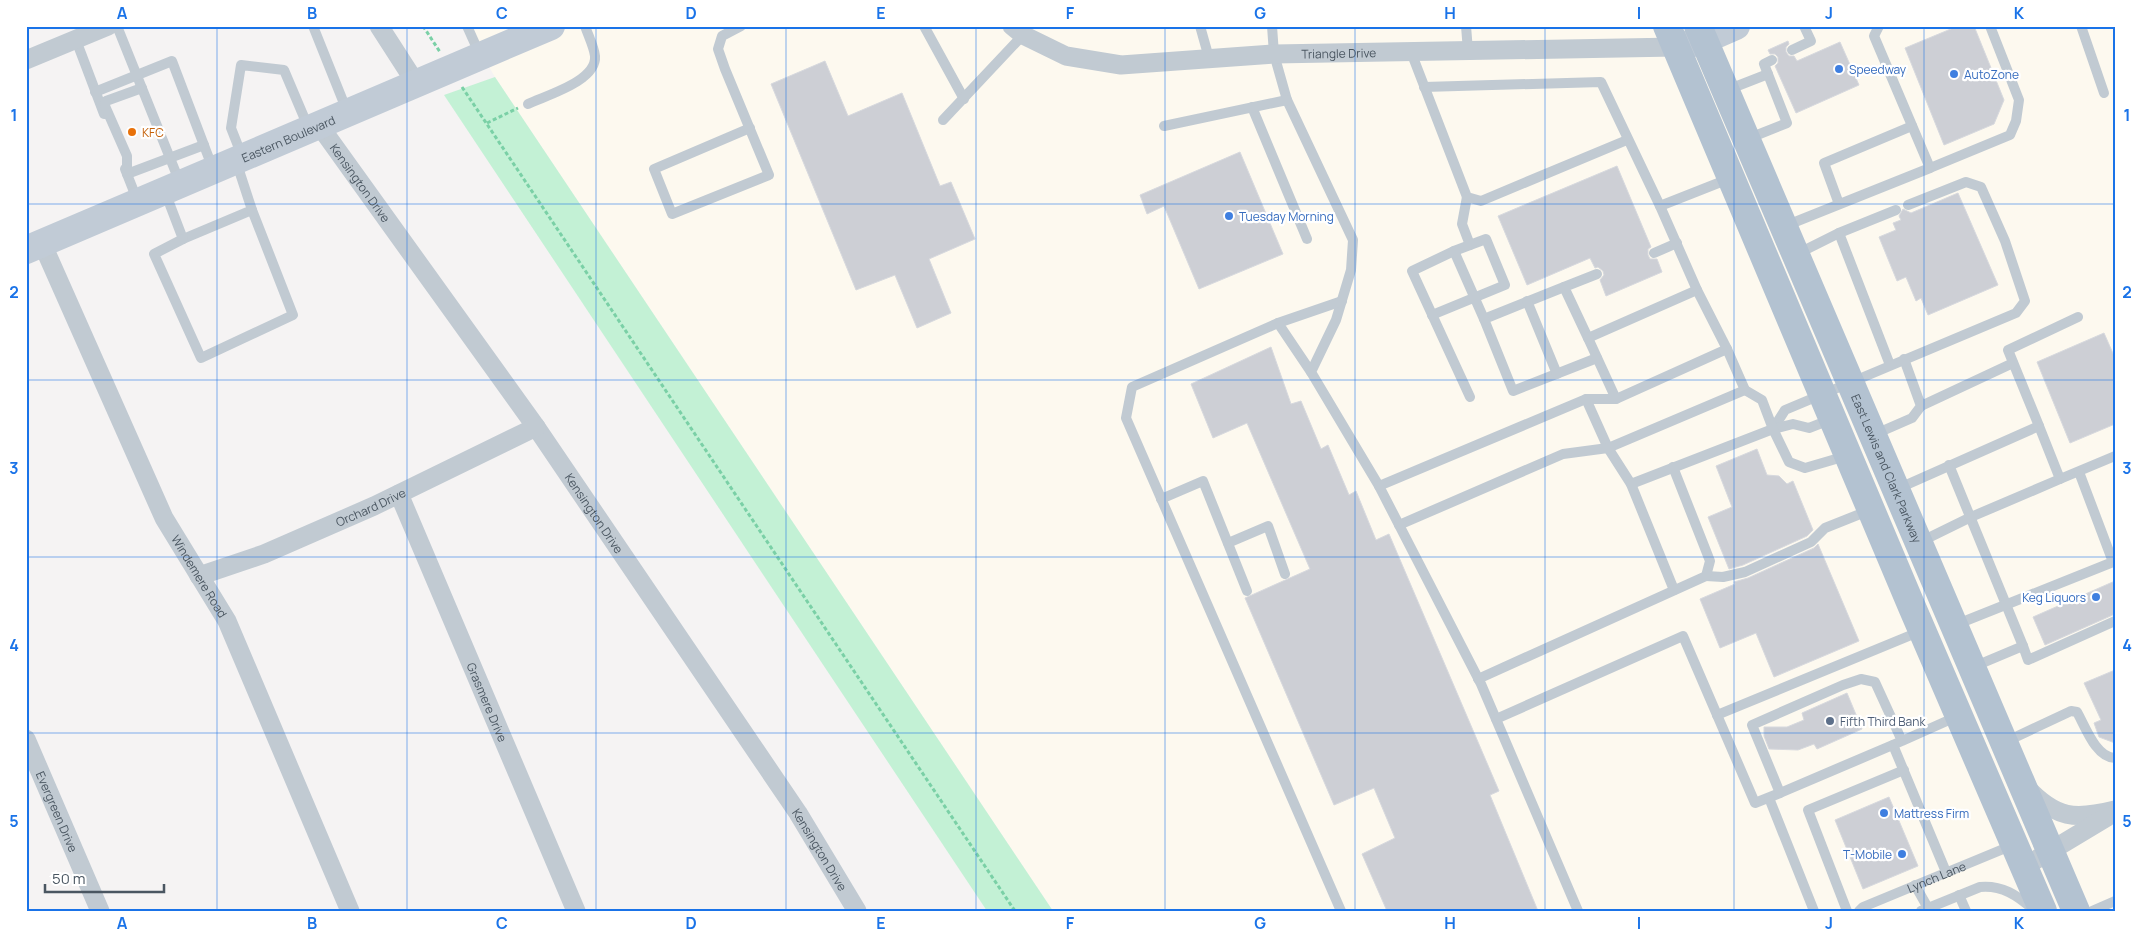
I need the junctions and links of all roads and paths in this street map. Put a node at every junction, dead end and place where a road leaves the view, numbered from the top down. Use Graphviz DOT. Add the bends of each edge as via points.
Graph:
graph roads {
  1 [pos="108,26"];
  2 [pos="117,26"];
  3 [pos="313,26"];
  4 [pos="379,26"];
  5 [pos="423,26"];
  6 [pos="467,26"];
  7 [pos="551,26"];
  8 [pos="584,26"];
  9 [pos="741,26"];
  10 [pos="924,26"];
  11 [pos="1200,26"];
  12 [pos="1272,26"];
  13 [pos="1466,26"];
  14 [pos="1736,26"];
  15 [pos="1804,26"];
  16 [pos="1879,26"];
  17 [pos="1990,26"];
  18 [pos="2081,26"];
  19 [pos="1017,31"];
  20 [pos="1701,33"];
  21 [pos="1672,37"];
  22 [pos="76,40"];
  23 [pos="1468,50"];
  24 [pos="1792,50"];
  25 [pos="1410,52"];
  26 [pos="441,54"];
  27 [pos="1274,54"];
  28 [pos="480,56"];
  29 [pos="1209,58"];
  30 [pos="26,60"];
  31 [pos="1772,60"];
  32 [pos="1768,74"];
  33 [pos="137,75"];
  34 [pos="460,84"];
  35 [pos="417,85"];
  36 [pos="1424,87"];
  37 [pos="142,88"];
  38 [pos="1726,90"];
  39 [pos="95,92"];
  40 [pos="2104,94"];
  41 [pos="964,99"];
  42 [pos="1287,100"];
  43 [pos="528,104"];
  44 [pos="1252,107"];
  45 [pos="348,113"];
  46 [pos="943,120"];
  47 [pos="487,123"];
  48 [pos="1164,126"];
  49 [pos="1912,126"];
  50 [pos="314,128"];
  51 [pos="750,128"];
  52 [pos="1746,139"];
  53 [pos="1627,140"];
  54 [pos="204,145"];
  55 [pos="170,158"];
  56 [pos="231,163"];
  57 [pos="1930,168"];
  58 [pos="127,174"];
  59 [pos="1731,178"];
  60 [pos="173,188"];
  61 [pos="1467,196"];
  62 [pos="138,202"];
  63 [pos="1839,204"];
  64 [pos="1908,205"];
  65 [pos="1660,206"];
  66 [pos="252,210"];
  67 [pos="1896,210"];
  68 [pos="1784,227"];
  69 [pos="1839,233"];
  70 [pos="1307,239"];
  71 [pos="183,240"];
  72 [pos="1677,243"];
  73 [pos="1470,245"];
  74 [pos="34,247"];
  75 [pos="1454,251"];
  76 [pos="1654,252"];
  77 [pos="1796,254"];
  78 [pos="1597,274"];
  79 [pos="1564,286"];
  80 [pos="1697,290"];
  81 [pos="1475,298"];
  82 [pos="1342,301"];
  83 [pos="1527,301"];
  84 [pos="1432,315"];
  85 [pos="2078,318"];
  86 [pos="1484,319"];
  87 [pos="1278,323"];
  88 [pos="1588,338"];
  89 [pos="1727,349"];
  90 [pos="1597,358"];
  91 [pos="1904,359"];
  92 [pos="2013,362"];
  93 [pos="1890,365"];
  94 [pos="1311,372"];
  95 [pos="1557,374"];
  96 [pos="1850,382"];
  97 [pos="1745,390"];
  98 [pos="1470,397"];
  99 [pos="1586,399"];
  100 [pos="1616,399"];
  101 [pos="1921,406"];
  102 [pos="1827,407"];
  103 [pos="2039,426"];
  104 [pos="536,427"];
  105 [pos="1773,429"];
  106 [pos="1873,435"];
  107 [pos="1608,448"];
  108 [pos="1848,455"];
  109 [pos="2115,456"];
  110 [pos="1949,466"];
  111 [pos="1673,467"];
  112 [pos="2079,472"];
  113 [pos="2060,479"];
  114 [pos="1631,484"];
  115 [pos="1379,486"];
  116 [pos="1896,489"];
  117 [pos="399,494"];
  118 [pos="1162,499"];
  119 [pos="1871,510"];
  120 [pos="1971,517"];
  121 [pos="1399,525"];
  122 [pos="1919,542"];
  123 [pos="1228,544"];
  124 [pos="2114,562"];
  125 [pos="1285,574"];
  126 [pos="199,576"];
  127 [pos="1706,576"];
  128 [pos="1674,590"];
  129 [pos="1247,591"];
  130 [pos="2006,604"];
  131 [pos="2115,621"];
  132 [pos="1954,625"];
  133 [pos="1922,631"];
  134 [pos="2023,646"];
  135 [pos="1972,667"];
  136 [pos="1478,678"];
  137 [pos="1717,715"];
  138 [pos="1959,715"];
  139 [pos="1496,718"];
  140 [pos="26,739"];
  141 [pos="2004,742"];
  142 [pos="1898,743"];
  143 [pos="2115,758"];
  144 [pos="1904,770"];
  145 [pos="2020,778"];
  146 [pos="1780,793"];
  147 [pos="1769,798"];
  148 [pos="2115,811"];
  149 [pos="2051,850"];
  150 [pos="2019,856"];
  151 [pos="1946,872"];
  152 [pos="1915,885"];
  153 [pos="1960,895"];
  154 [pos="2115,901"];
  155 [pos="1925,909"];
  156 [pos="100,911"];
  157 [pos="350,911"];
  158 [pos="576,911"];
  159 [pos="857,911"];
  160 [pos="1015,911"];
  161 [pos="1341,911"];
  162 [pos="1578,911"];
  163 [pos="1814,911"];
  164 [pos="1847,911"];
  165 [pos="1859,911"];
  166 [pos="1966,911"];
  167 [pos="2035,911"];
  168 [pos="2043,911"];
  169 [pos="2076,911"];
  170 [pos="2092,911"];
  1 -- 22 [label="street"];
  2 -- 33 [label="lane"];
  3 -- 45 [label="lane"];
  4 -- 35 [label="street"];
  5 -- 26 [label="path"];
  6 -- 28 [label="lane"];
  7 -- 28 [label="main road, Eastern Boulevard"];
  8 -- 43 [label="lane" via="595,56 594,67 587,76"];
  9 -- 51 [label="lane" via="722,36 718,49"];
  10 -- 41 [label="lane"];
  11 -- 29 [label="lane"];
  12 -- 27 [label="lane"];
  13 -- 23 [label="lane"];
  14 -- 20 [label="main road"];
  15 -- 24 [label="lane" via="1811,41"];
  16 -- 49 [label="lane" via="1874,36"];
  17 -- 57 [label="lane" via="2019,100 2016,121 2010,135"];
  18 -- 40 [label="lane"];
  19 -- 29 [label="street, Triangle Drive" via="1066,56 1121,65"];
  19 -- 41 [label="lane"];
  20 -- 21 [label="main road"];
  20 -- 38 [label="main road, East Lewis and Clark Parkway"];
  21 -- 23 [label="street, Triangle Drive"];
  21 -- 59 [label="main road"];
  22 -- 30 [label="street"];
  22 -- 39 [label="lane"];
  23 -- 25 [label="street, Triangle Drive"];
  25 -- 27 [label="street, Triangle Drive"];
  25 -- 36 [label="lane"];
  27 -- 29 [label="street, Triangle Drive"];
  27 -- 42 [label="lane"];
  28 -- 35 [label="main road, Eastern Boulevard"];
  31 -- 32 [label="lane" via="1764,64"];
  32 -- 38 [label="lane"];
  32 -- 52 [label="lane" via="1787,123"];
  33 -- 37 [label="lane"];
  33 -- 39 [label="lane"];
  33 -- 54 [label="lane" via="172,61"];
  34 -- 47 [label="path"];
  35 -- 45 [label="main road, Eastern Boulevard"];
  36 -- 53 [label="lane" via="1600,82"];
  36 -- 61 [label="lane"];
  37 -- 55 [label="lane"];
  37 -- 58 [label="lane" via="106,101 105,106 127,156"];
  38 -- 52 [label="main road, East Lewis and Clark Parkway"];
  39 -- 58 [label="lane"];
  41 -- 46 [label="lane"];
  42 -- 44 [label="lane"];
  42 -- 82 [label="lane" via="1354,240 1351,270"];
  43 -- 47 [label="path"];
  44 -- 48 [label="lane"];
  44 -- 70 [label="lane"];
  45 -- 50 [label="main road, Eastern Boulevard"];
  47 -- 160 [label="path"];
  49 -- 57 [label="lane"];
  49 -- 63 [label="lane" via="1824,164"];
  50 -- 56 [label="main road, Eastern Boulevard"];
  50 -- 56 [label="lane" via="284,70 241,65 231,128"];
  50 -- 104 [label="street, Kensington Drive"];
  51 -- 51 [label="lane" via="654,169 672,214 769,175"];
  52 -- 68 [label="main road, East Lewis and Clark Parkway"];
  53 -- 61 [label="lane" via="1481,201"];
  53 -- 65 [label="lane"];
  54 -- 55 [label="lane"];
  54 -- 56 [label="lane"];
  55 -- 58 [label="lane"];
  55 -- 60 [label="lane"];
  56 -- 60 [label="main road, Eastern Boulevard"];
  56 -- 66 [label="lane"];
  57 -- 63 [label="lane"];
  58 -- 62 [label="lane"];
  59 -- 65 [label="lane"];
  59 -- 102 [label="main road"];
  60 -- 62 [label="main road, Eastern Boulevard"];
  60 -- 71 [label="lane"];
  61 -- 73 [label="lane" via="1462,224"];
  62 -- 74 [label="main road, Eastern Boulevard"];
  63 -- 68 [label="lane"];
  64 -- 91 [label="lane" via="1966,182 1981,187 2026,301 2016,313"];
  65 -- 72 [label="lane"];
  66 -- 71 [label="lane"];
  66 -- 71 [label="lane" via="294,315 201,358 154,254"];
  67 -- 69 [label="lane"];
  68 -- 77 [label="main road, East Lewis and Clark Parkway"];
  69 -- 77 [label="lane"];
  69 -- 93 [label="lane"];
  72 -- 76 [label="lane"];
  72 -- 80 [label="lane"];
  73 -- 75 [label="lane"];
  73 -- 81 [label="lane" via="1486,239 1506,285"];
  74 -- 126 [label="street, Windemere Road" via="164,518"];
  75 -- 81 [label="lane"];
  75 -- 84 [label="lane" via="1412,271"];
  77 -- 96 [label="main road, East Lewis and Clark Parkway"];
  78 -- 79 [label="lane"];
  79 -- 83 [label="lane"];
  79 -- 88 [label="lane"];
  80 -- 88 [label="lane"];
  80 -- 89 [label="lane"];
  81 -- 84 [label="lane"];
  81 -- 86 [label="lane"];
  82 -- 87 [label="lane"];
  82 -- 94 [label="lane"];
  83 -- 86 [label="lane"];
  83 -- 95 [label="lane"];
  84 -- 98 [label="lane"];
  85 -- 92 [label="lane" via="2008,350"];
  86 -- 95 [label="lane" via="1513,391"];
  87 -- 94 [label="lane"];
  87 -- 118 [label="lane" via="1132,387 1126,418"];
  88 -- 90 [label="lane"];
  89 -- 97 [label="lane"];
  89 -- 100 [label="lane"];
  90 -- 95 [label="lane"];
  90 -- 100 [label="lane"];
  91 -- 93 [label="lane"];
  91 -- 101 [label="lane"];
  92 -- 101 [label="lane"];
  92 -- 103 [label="lane"];
  93 -- 96 [label="lane"];
  94 -- 115 [label="lane"];
  96 -- 102 [label="lane"];
  96 -- 106 [label="main road, East Lewis and Clark Parkway"];
  97 -- 105 [label="lane" via="1762,400"];
  97 -- 107 [label="lane"];
  99 -- 100 [label="lane"];
  99 -- 107 [label="lane"];
  99 -- 115 [label="lane"];
  101 -- 106 [label="lane" via="1912,418"];
  102 -- 105 [label="lane" via="1786,410"];
  102 -- 105 [label="lane" via="1809,428 1793,424"];
  102 -- 108 [label="main road"];
  103 -- 110 [label="lane"];
  103 -- 113 [label="lane"];
  104 -- 117 [label="street, Orchard Drive"];
  104 -- 159 [label="street, Kensington Drive" via="798,813"];
  105 -- 108 [label="lane" via="1789,462 1804,468"];
  105 -- 111 [label="lane"];
  106 -- 116 [label="main road, East Lewis and Clark Parkway"];
  107 -- 114 [label="lane"];
  107 -- 121 [label="lane" via="1563,454"];
  108 -- 119 [label="main road"];
  109 -- 112 [label="lane"];
  110 -- 116 [label="lane"];
  110 -- 120 [label="lane"];
  111 -- 114 [label="lane"];
  111 -- 127 [label="lane" via="1710,561"];
  112 -- 113 [label="lane"];
  112 -- 124 [label="lane"];
  113 -- 120 [label="lane"];
  114 -- 128 [label="lane"];
  115 -- 121 [label="lane"];
  116 -- 122 [label="main road, East Lewis and Clark Parkway"];
  117 -- 126 [label="street, Orchard Drive" via="264,554"];
  117 -- 158 [label="street, Grasmere Drive"];
  118 -- 123 [label="lane" via="1203,482"];
  118 -- 161 [label="lane"];
  119 -- 127 [label="lane" via="1825,528 1812,542 1745,572 1723,577"];
  119 -- 133 [label="main road"];
  120 -- 122 [label="lane"];
  120 -- 130 [label="lane"];
  121 -- 136 [label="lane"];
  122 -- 132 [label="main road, East Lewis and Clark Parkway"];
  123 -- 125 [label="lane" via="1268,526"];
  123 -- 129 [label="lane"];
  124 -- 130 [label="lane"];
  126 -- 157 [label="street, Windemere Road" via="227,621"];
  127 -- 128 [label="lane"];
  128 -- 136 [label="lane"];
  130 -- 132 [label="lane"];
  130 -- 134 [label="lane"];
  131 -- 134 [label="lane" via="2028,660"];
  132 -- 135 [label="main road, East Lewis and Clark Parkway"];
  133 -- 137 [label="lane"];
  133 -- 138 [label="main road"];
  134 -- 135 [label="lane"];
  135 -- 141 [label="main road, East Lewis and Clark Parkway"];
  136 -- 139 [label="lane"];
  137 -- 139 [label="lane" via="1682,636"];
  137 -- 147 [label="lane" via="1755,803"];
  138 -- 142 [label="lane"];
  138 -- 150 [label="main road"];
  139 -- 162 [label="lane"];
  140 -- 156 [label="street, Evergreen Drive"];
  141 -- 143 [label="lane" via="2071,711 2077,712 2100,751"];
  141 -- 145 [label="main road, East Lewis and Clark Parkway"];
  142 -- 144 [label="lane"];
  142 -- 146 [label="lane"];
  142 -- 146 [label="lane" via="1875,682 1861,679 1843,685 1752,725"];
  144 -- 151 [label="lane"];
  144 -- 164 [label="lane" via="1808,810"];
  145 -- 148 [label="street, Lynch Lane" via="2036,798 2068,815"];
  145 -- 149 [label="main road, East Lewis and Clark Parkway"];
  146 -- 147 [label="lane"];
  147 -- 163 [label="lane"];
  148 -- 149 [label="street, Lynch Lane"];
  149 -- 150 [label="street, Lynch Lane"];
  149 -- 169 [label="main road, East Lewis and Clark Parkway"];
  150 -- 151 [label="lane, Lynch Lane"];
  150 -- 168 [label="main road"];
  151 -- 152 [label="lane, Lynch Lane"];
  152 -- 155 [label="lane"];
  152 -- 165 [label="lane, Lynch Lane"];
  153 -- 155 [label="lane, Lynch Lane"];
  153 -- 166 [label="lane"];
  153 -- 167 [label="lane, Lynch Lane" via="1980,887 1996,887 2020,898"];
  154 -- 170 [label="lane"];
}
